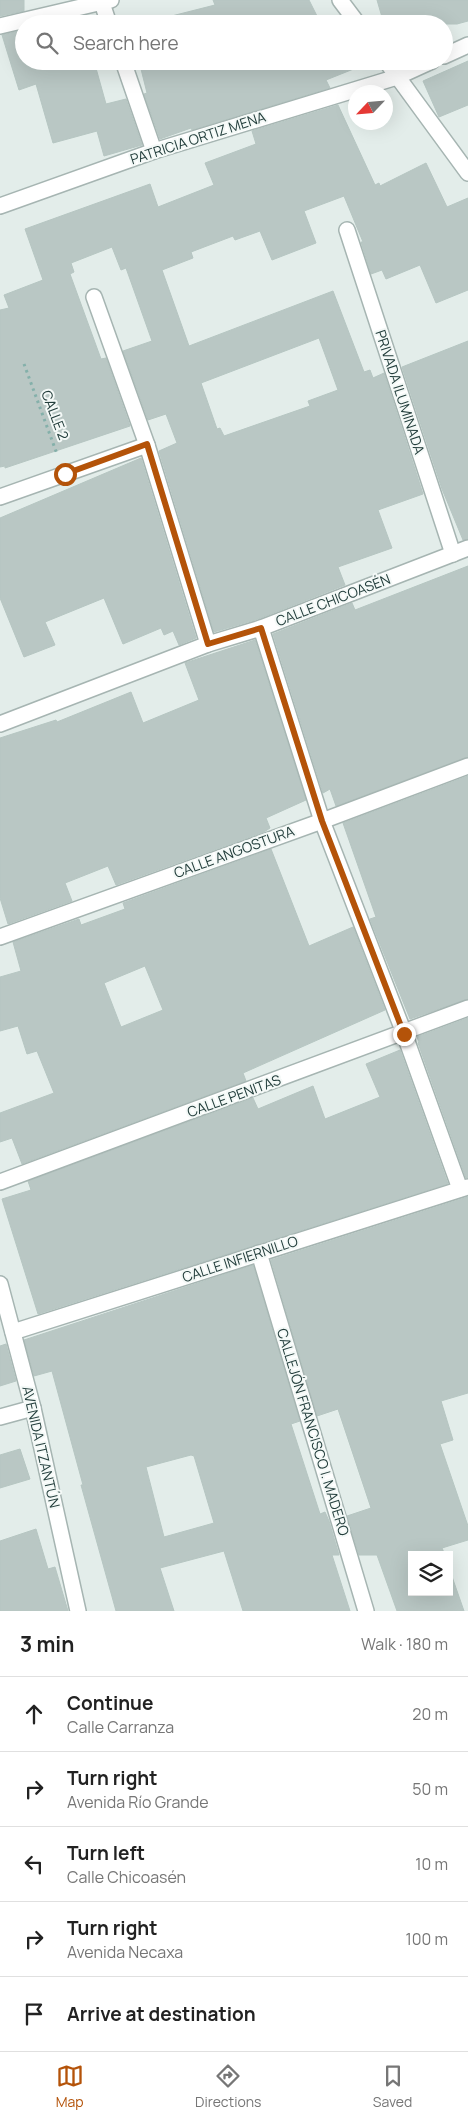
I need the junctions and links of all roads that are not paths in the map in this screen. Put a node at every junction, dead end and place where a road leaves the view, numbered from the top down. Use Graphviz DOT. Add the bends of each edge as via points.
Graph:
graph roads {
  1 [pos="340,0"];
  2 [pos="105,1"];
  3 [pos="46,15"];
  4 [pos="108,15"];
  5 [pos="351,15"];
  6 [pos="15,22"];
  7 [pos="0,26"];
  8 [pos="468,45"];
  9 [pos="453,52"];
  10 [pos="126,70"];
  11 [pos="392,70"];
  12 [pos="412,70"];
  13 [pos="397,77"];
  14 [pos="154,150"];
  15 [pos="468,173"];
  16 [pos="0,206"];
  17 [pos="347,230"];
  18 [pos="94,297"];
  19 [pos="147,444"];
  20 [pos="0,497"];
  21 [pos="468,548"];
  22 [pos="453,554"];
  23 [pos="261,628"];
  24 [pos="208,644"];
  25 [pos="0,724"];
  26 [pos="468,766"];
  27 [pos="322,821"];
  28 [pos="0,937"];
  29 [pos="468,1008"];
  30 [pos="404,1034"];
  31 [pos="0,1182"];
  32 [pos="464,1188"];
  33 [pos="260,1253"];
  34 [pos="0,1284"];
  35 [pos="13,1332"];
  36 [pos="33,1408"];
  37 [pos="0,1417"];
  38 [pos="78,1611"];
  39 [pos="366,1611"];
  1 -- 5 [label="street"];
  2 -- 3 [label="street"];
  2 -- 4 [label="street"];
  6 -- 7 [label="street"];
  8 -- 9 [label="street"];
  10 -- 14 [label="street"];
  11 -- 13 [label="street"];
  12 -- 13 [label="street, PATRICIA ORTIZ MENA"];
  13 -- 14 [label="street, PATRICIA ORTIZ MENA"];
  13 -- 15 [label="street"];
  14 -- 16 [label="street, PATRICIA ORTIZ MENA"];
  17 -- 22 [label="street, PRIVADA ILUMINADA"];
  18 -- 19 [label="street"];
  19 -- 20 [label="street"];
  19 -- 24 [label="street"];
  21 -- 22 [label="street, CALLE CHICOASÉN"];
  22 -- 23 [label="street, CALLE CHICOASÉN"];
  23 -- 24 [label="street, CALLE CHICOASÉN"];
  23 -- 27 [label="street"];
  24 -- 25 [label="street, CALLE CHICOASÉN"];
  26 -- 27 [label="street, CALLE ANGOSTURA"];
  27 -- 28 [label="street, CALLE ANGOSTURA"];
  27 -- 30 [label="street"];
  29 -- 30 [label="street, CALLE PENITAS"];
  30 -- 31 [label="street, CALLE PENITAS"];
  30 -- 32 [label="street"];
  32 -- 33 [label="street, CALLE INFIERNILLO"];
  33 -- 35 [label="street, CALLE INFIERNILLO"];
  33 -- 39 [label="street, CALLEJÓN FRANCISCO I. MADERO"];
  34 -- 35 [label="street, AVENIDA ITZANTÚN"];
  35 -- 36 [label="street, AVENIDA ITZANTÚN"];
  36 -- 37 [label="street"];
  36 -- 38 [label="street, AVENIDA ITZANTÚN"];
}
